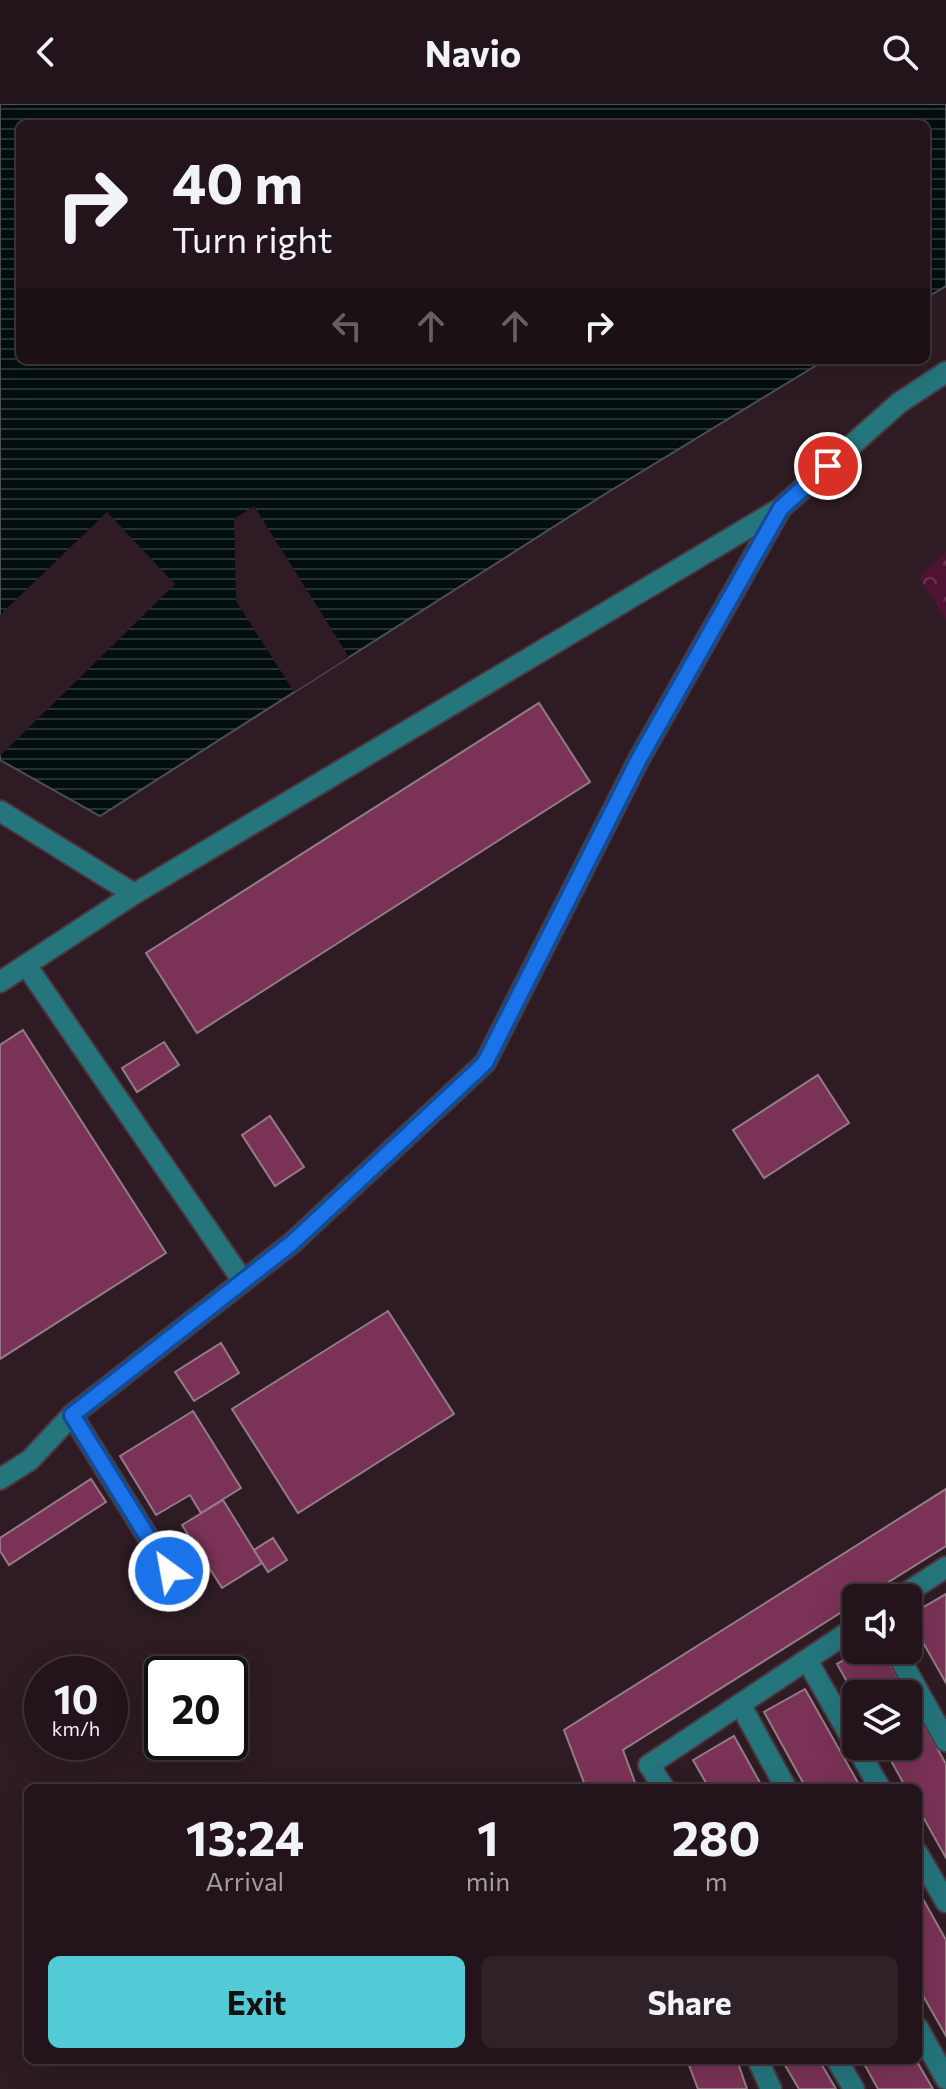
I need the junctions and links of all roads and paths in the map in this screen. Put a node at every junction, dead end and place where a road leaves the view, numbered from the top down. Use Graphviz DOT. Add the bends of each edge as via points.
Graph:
graph roads {
  1 [pos="946,372"];
  2 [pos="781,508"];
  3 [pos="0,811"];
  4 [pos="134,894"];
  5 [pos="26,965"];
  6 [pos="0,982"];
  7 [pos="243,1281"];
  8 [pos="72,1415"];
  9 [pos="0,1479"];
  10 [pos="946,1567"];
  11 [pos="169,1571"];
  12 [pos="920,1584"];
  13 [pos="842,1636"];
  14 [pos="807,1660"];
  15 [pos="903,1664"];
  16 [pos="740,1704"];
  17 [pos="842,1721"];
  18 [pos="946,1741"];
  19 [pos="864,1760"];
  20 [pos="649,1765"];
  21 [pos="656,1784"];
  22 [pos="661,1784"];
  23 [pos="784,1784"];
  24 [pos="878,1784"];
  25 [pos="922,1861"];
  26 [pos="946,1902"];
  27 [pos="922,2035"];
  28 [pos="760,2064"];
  29 [pos="839,2064"];
  30 [pos="946,2079"];
  31 [pos="771,2089"];
  32 [pos="854,2089"];
  1 -- 2 [label="lane" via="899,403"];
  2 -- 4 [label="lane"];
  2 -- 7 [label="lane" via="639,759 485,1063 292,1243"];
  3 -- 4 [label="lane"];
  4 -- 5 [label="lane"];
  5 -- 6 [label="lane"];
  5 -- 7 [label="lane"];
  7 -- 8 [label="lane"];
  8 -- 9 [label="lane" via="30,1460"];
  8 -- 11 [label="lane"];
  10 -- 12 [label="lane"];
  13 -- 14 [label="lane"];
  14 -- 16 [label="lane"];
  14 -- 17 [label="lane"];
  15 -- 18 [label="lane"];
  16 -- 20 [label="lane"];
  16 -- 23 [label="lane"];
  19 -- 24 [label="lane"];
  20 -- 21 [label="lane"];
  20 -- 22 [label="lane"];
  25 -- 26 [label="lane"];
  27 -- 30 [label="lane"];
  28 -- 31 [label="lane"];
  29 -- 32 [label="lane"];
}
